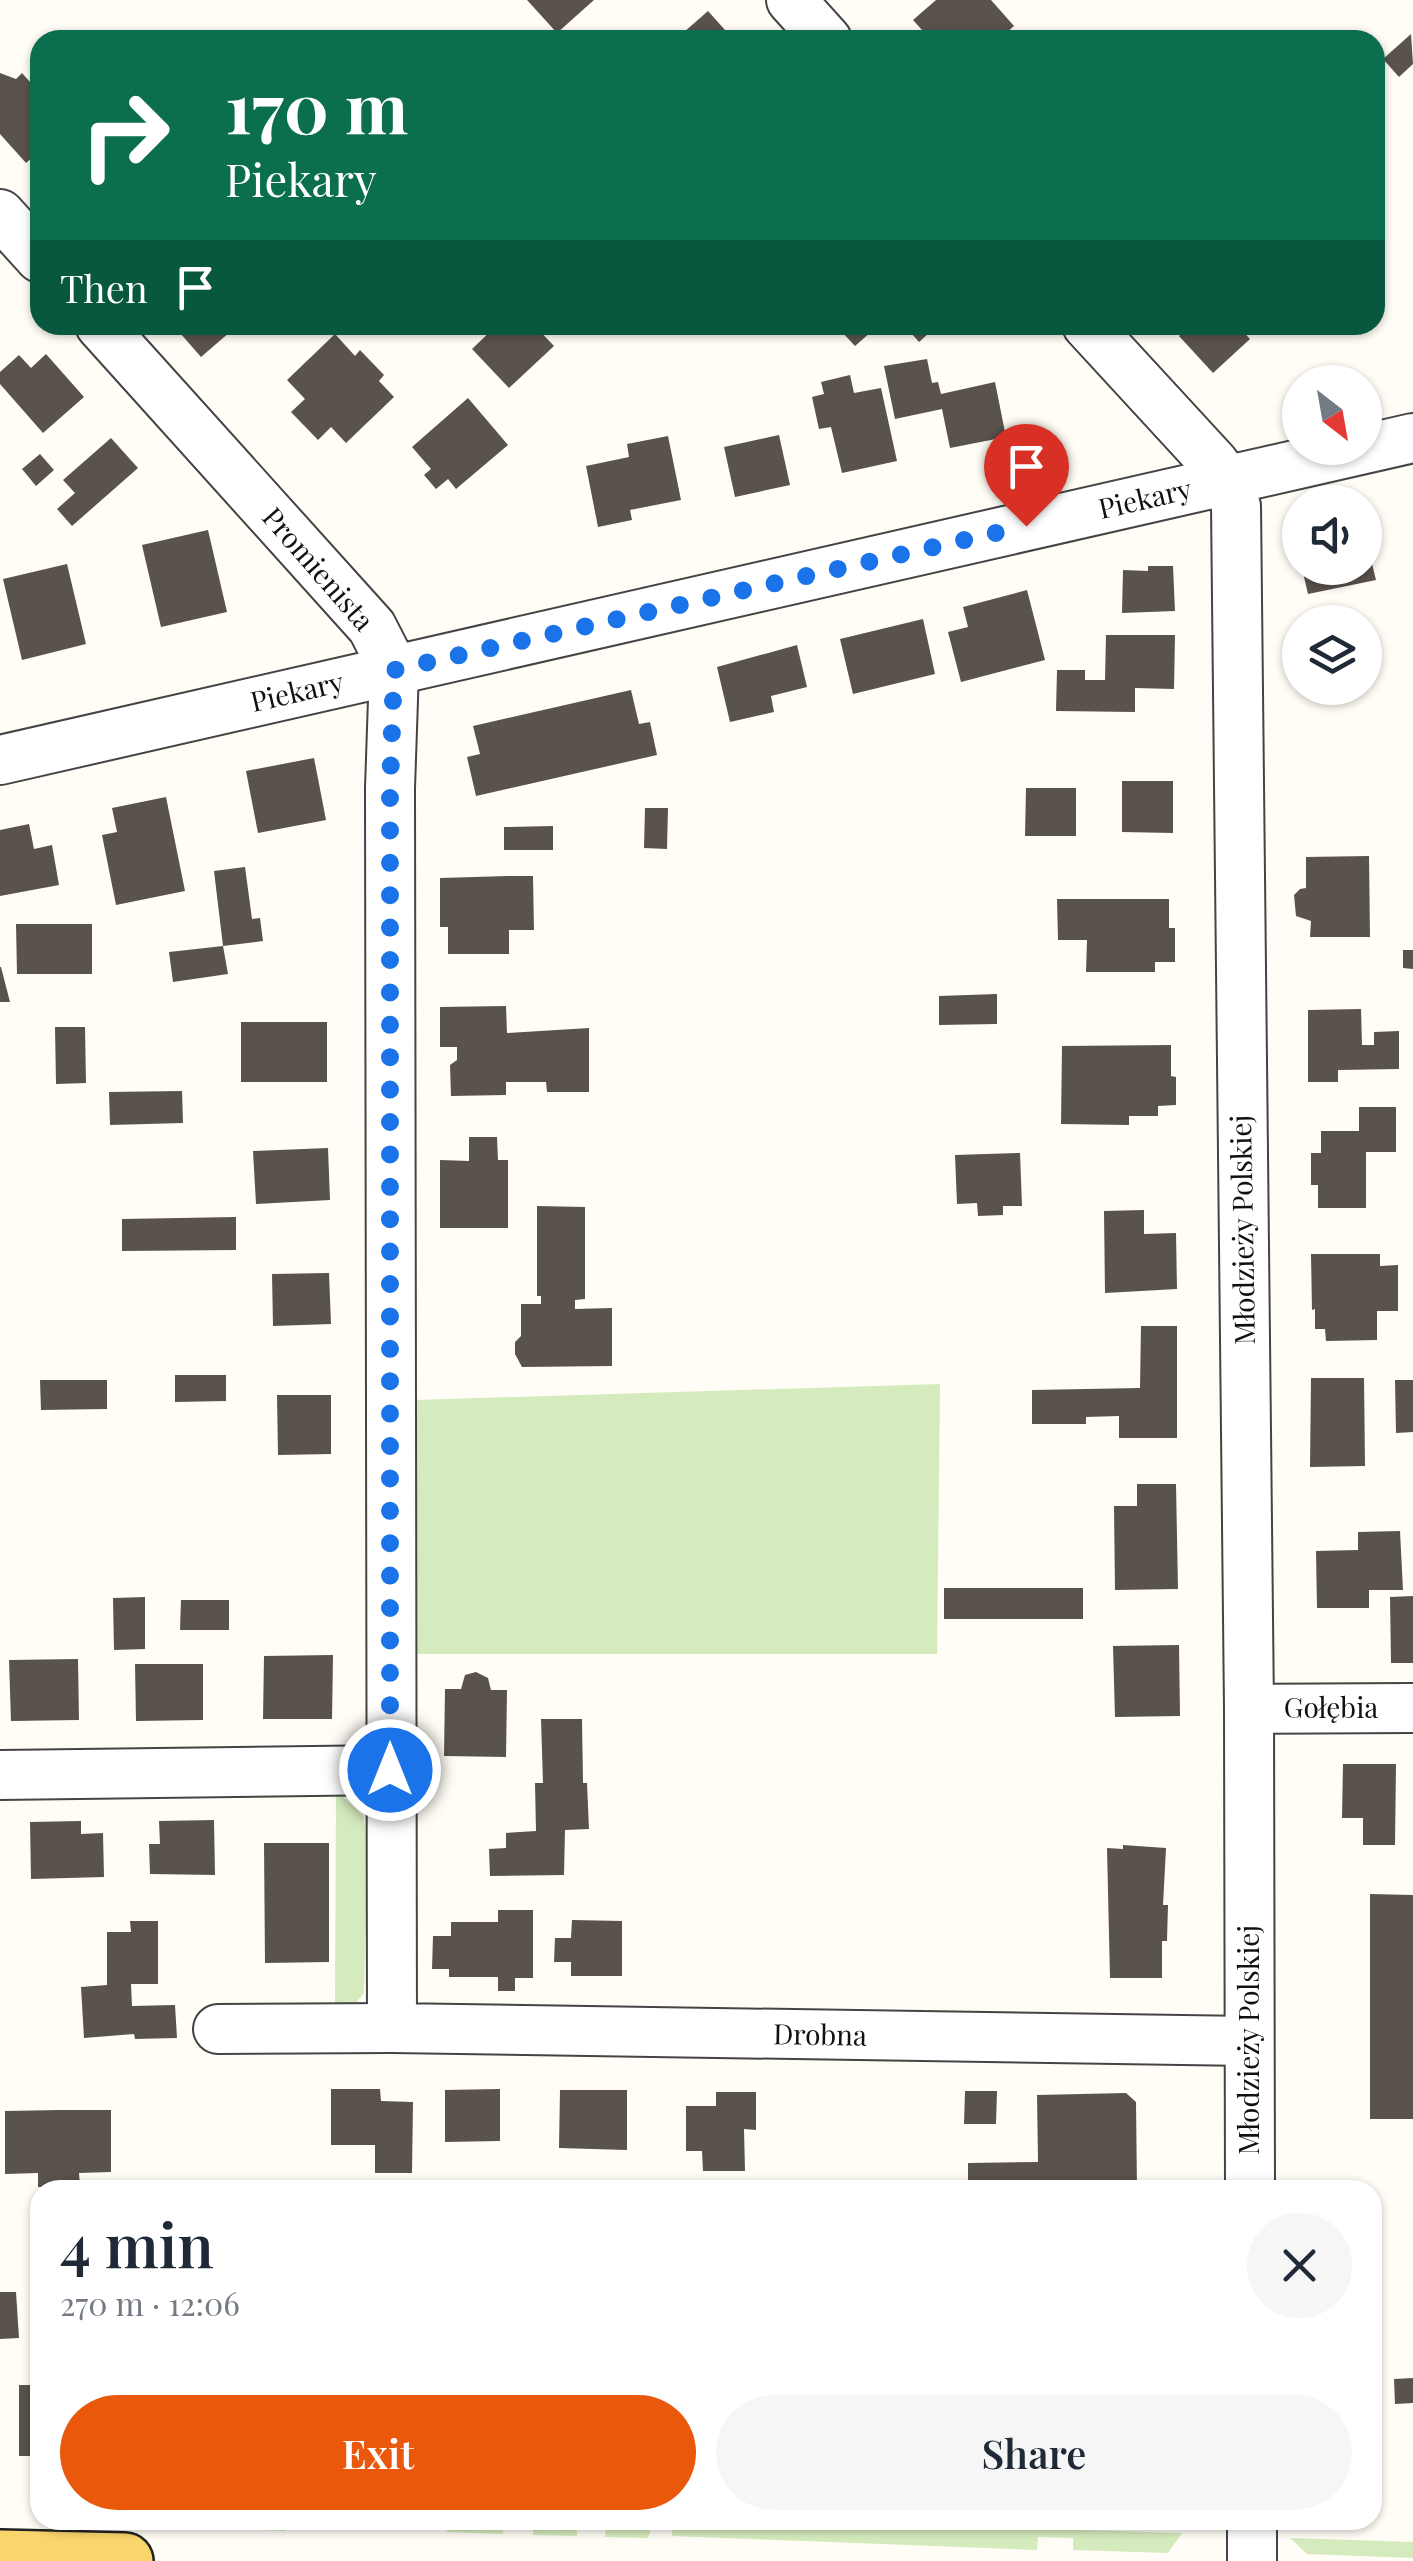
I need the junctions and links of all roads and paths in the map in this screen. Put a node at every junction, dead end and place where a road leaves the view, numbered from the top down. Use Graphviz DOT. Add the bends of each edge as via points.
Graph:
graph roads {
  1 [pos="790,0"];
  2 [pos="818,30"];
  3 [pos="0,214"];
  4 [pos="30,247"];
  5 [pos="109,335"];
  6 [pos="1096,335"];
  7 [pos="1413,438"];
  8 [pos="1227,480"];
  9 [pos="394,670"];
  10 [pos="0,760"];
  11 [pos="1413,1708"];
  12 [pos="1248,1709"];
  13 [pos="390,1770"];
  14 [pos="0,1775"];
  15 [pos="392,2028"];
  16 [pos="218,2029"];
  17 [pos="1248,2042"];
  18 [pos="1250,2180"];
  19 [pos="1252,2530"];
  20 [pos="0,2558"];
  21 [pos="125,2561"];
  22 [pos="1252,2561"];
  1 -- 2 [label="street"];
  3 -- 4 [label="street"];
  5 -- 9 [label="street, Promienista" via="372,627"];
  6 -- 8 [label="street"];
  7 -- 8 [label="street, Piekary"];
  8 -- 9 [label="street, Piekary"];
  8 -- 12 [label="street, Młodzieży Polskiej" via="1236,506"];
  9 -- 10 [label="street, Piekary"];
  9 -- 13 [label="street, Promienista"];
  11 -- 12 [label="street, Gołębia"];
  12 -- 17 [label="street, Młodzieży Polskiej"];
  13 -- 14 [label="street"];
  13 -- 15 [label="street"];
  15 -- 16 [label="street, Drobna"];
  15 -- 17 [label="street, Drobna"];
  17 -- 18 [label="street, Młodzieży Polskiej"];
  19 -- 22 [label="street"];
  20 -- 21 [label="main road"];
}
